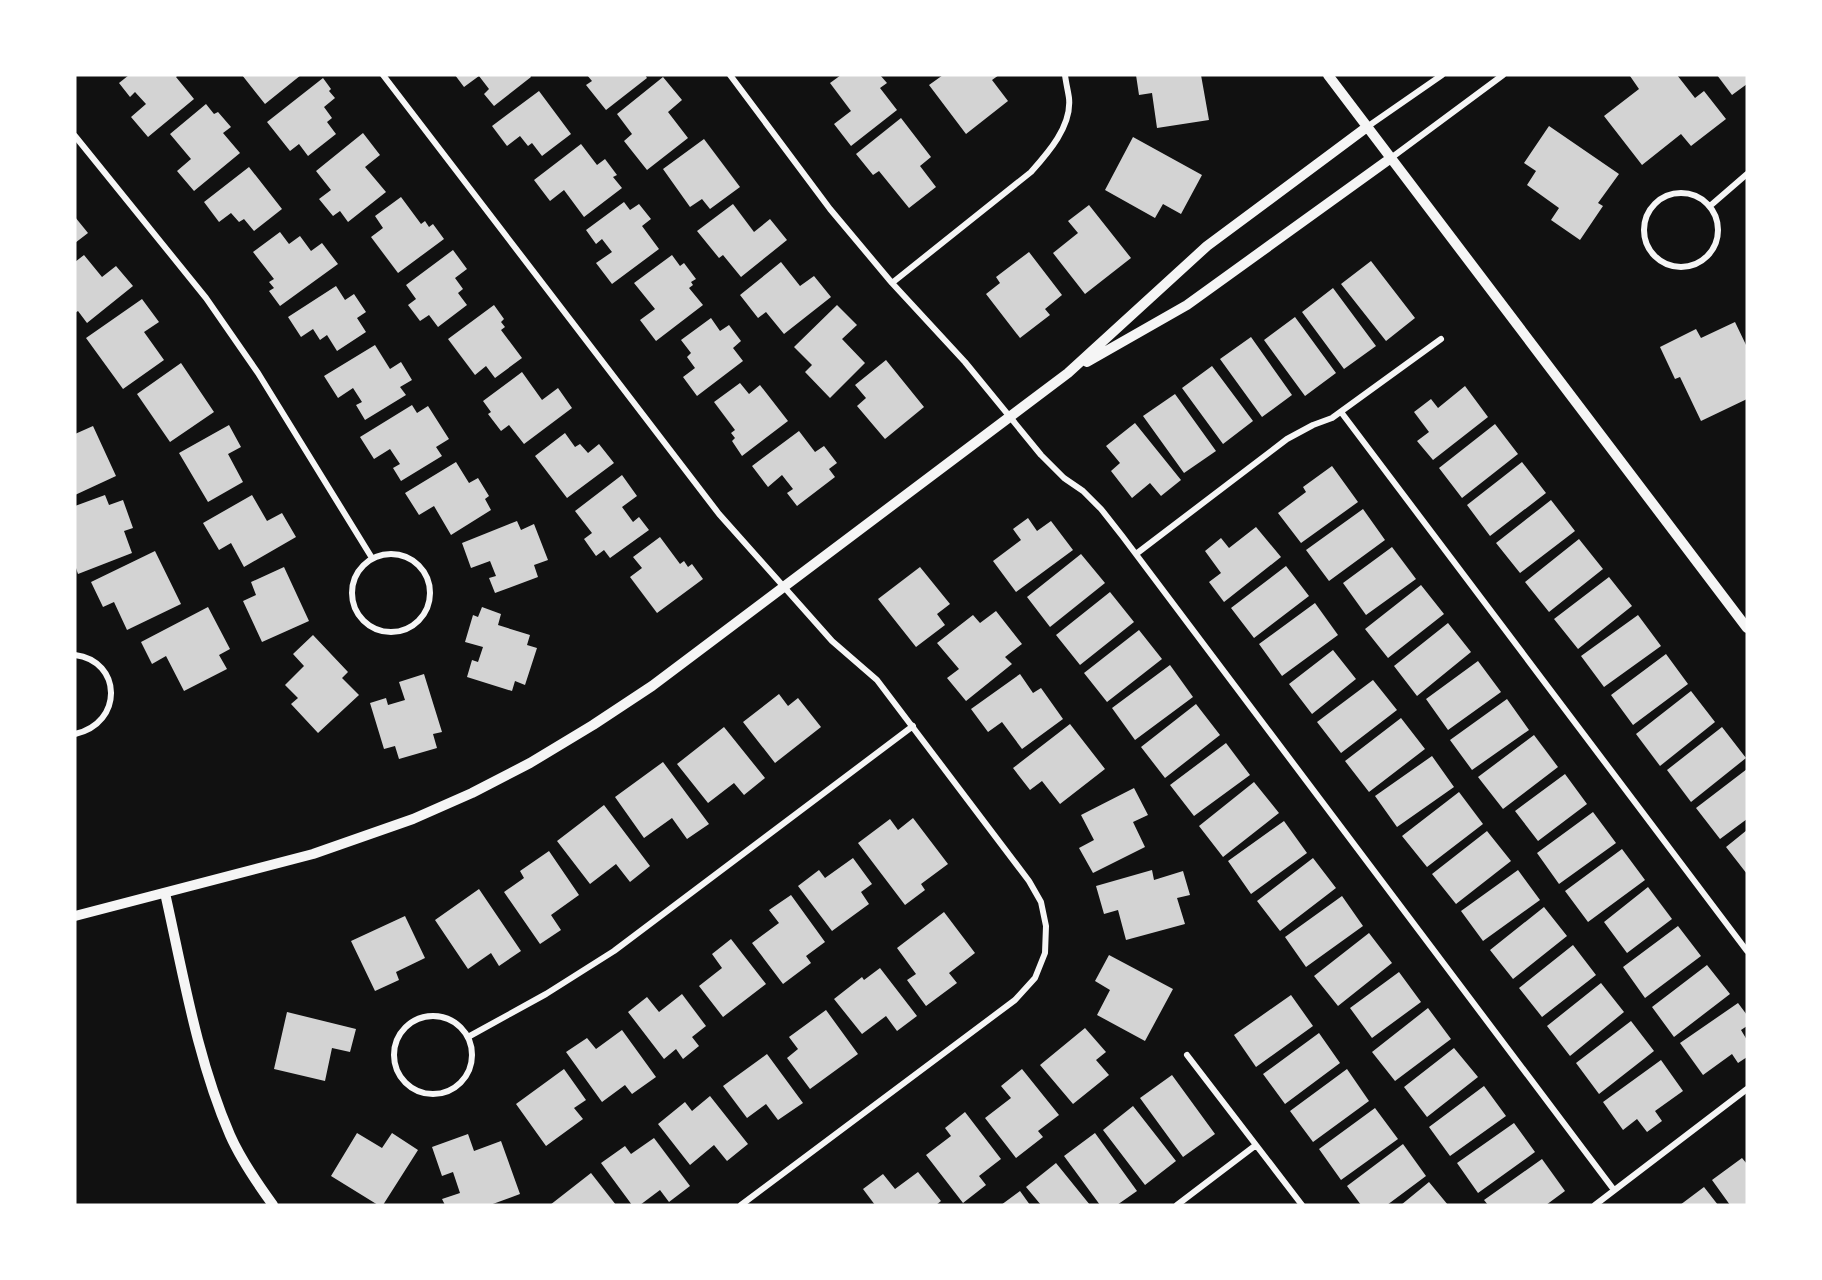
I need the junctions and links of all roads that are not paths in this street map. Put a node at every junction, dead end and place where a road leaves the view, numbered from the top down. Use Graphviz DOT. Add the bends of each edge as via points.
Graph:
graph roads {
  1 [pos="383,75"];
  2 [pos="730,75"];
  3 [pos="1065,75"];
  4 [pos="1328,75"];
  5 [pos="1442,75"];
  6 [pos="1503,75"];
  7 [pos="1367,127"];
  8 [pos="75,136"];
  9 [pos="1391,158"];
  10 [pos="1747,174"];
  11 [pos="1710,206"];
  12 [pos="892,283"];
  13 [pos="1441,339"];
  14 [pos="1068,373"];
  15 [pos="1341,412"];
  16 [pos="1011,416"];
  17 [pos="1136,554"];
  18 [pos="372,558"];
  19 [pos="784,588"];
  20 [pos="1747,628"];
  21 [pos="75,655"];
  22 [pos="913,726"];
  23 [pos="75,734"];
  24 [pos="165,893"];
  25 [pos="75,916"];
  26 [pos="1747,951"];
  27 [pos="468,1037"];
  28 [pos="1187,1054"];
  29 [pos="1747,1089"];
  30 [pos="1256,1145"];
  31 [pos="1614,1191"];
  32 [pos="273,1205"];
  33 [pos="741,1205"];
  34 [pos="1177,1205"];
  35 [pos="1302,1205"];
  36 [pos="1595,1205"];
  1 -- 19 [label="street" via="672,455"];
  2 -- 12 [label="street" via="830,209"];
  3 -- 12 [label="street" via="1070,101 1063,128 1051,150 1031,172"];
  4 -- 7 [label="street"];
  5 -- 7 [label="street"];
  6 -- 9 [label="street"];
  7 -- 9 [label="street"];
  7 -- 14 [label="street" via="1207,246"];
  8 -- 18 [label="street" via="206,298 258,373"];
  9 -- 14 [label="street" via="1187,305"];
  9 -- 20 [label="street"];
  10 -- 11 [label="street"];
  11 -- 11 [label="street" via="1719,228 1713,251 1694,266 1682,268 1659,261 1646,243 1644,232 1654,204 1683,193"];
  12 -- 16 [label="street"];
  13 -- 15 [label="street"];
  14 -- 16 [label="street"];
  15 -- 17 [label="street" via="1287,439"];
  15 -- 26 [label="street"];
  16 -- 17 [label="street" via="1041,455 1101,509"];
  16 -- 19 [label="street"];
  17 -- 31 [label="street"];
  18 -- 18 [label="street" via="399,554 411,559 426,574 431,593 428,607 410,628 399,632 375,629 356,612 352,600 355,576"];
  19 -- 22 [label="street" via="832,641 877,680"];
  19 -- 24 [label="street" via="593,725 472,792 413,819 313,855"];
  21 -- 23 [label="street" via="100,667 111,695 107,713 99,723"];
  22 -- 27 [label="street" via="614,951"];
  22 -- 33 [label="street" via="1029,881 1041,902 1046,926 1045,953 1035,978 1015,1000"];
  24 -- 25 [label="street"];
  24 -- 32 [label="street" via="211,1084 231,1137"];
  27 -- 27 [label="street" via="472,1064 457,1087 445,1093 417,1091 398,1073 394,1048 405,1027 415,1020 427,1015 451,1019"];
  28 -- 30 [label="street"];
  29 -- 31 [label="street"];
  30 -- 34 [label="street"];
  30 -- 35 [label="street"];
  31 -- 36 [label="street"];
}
